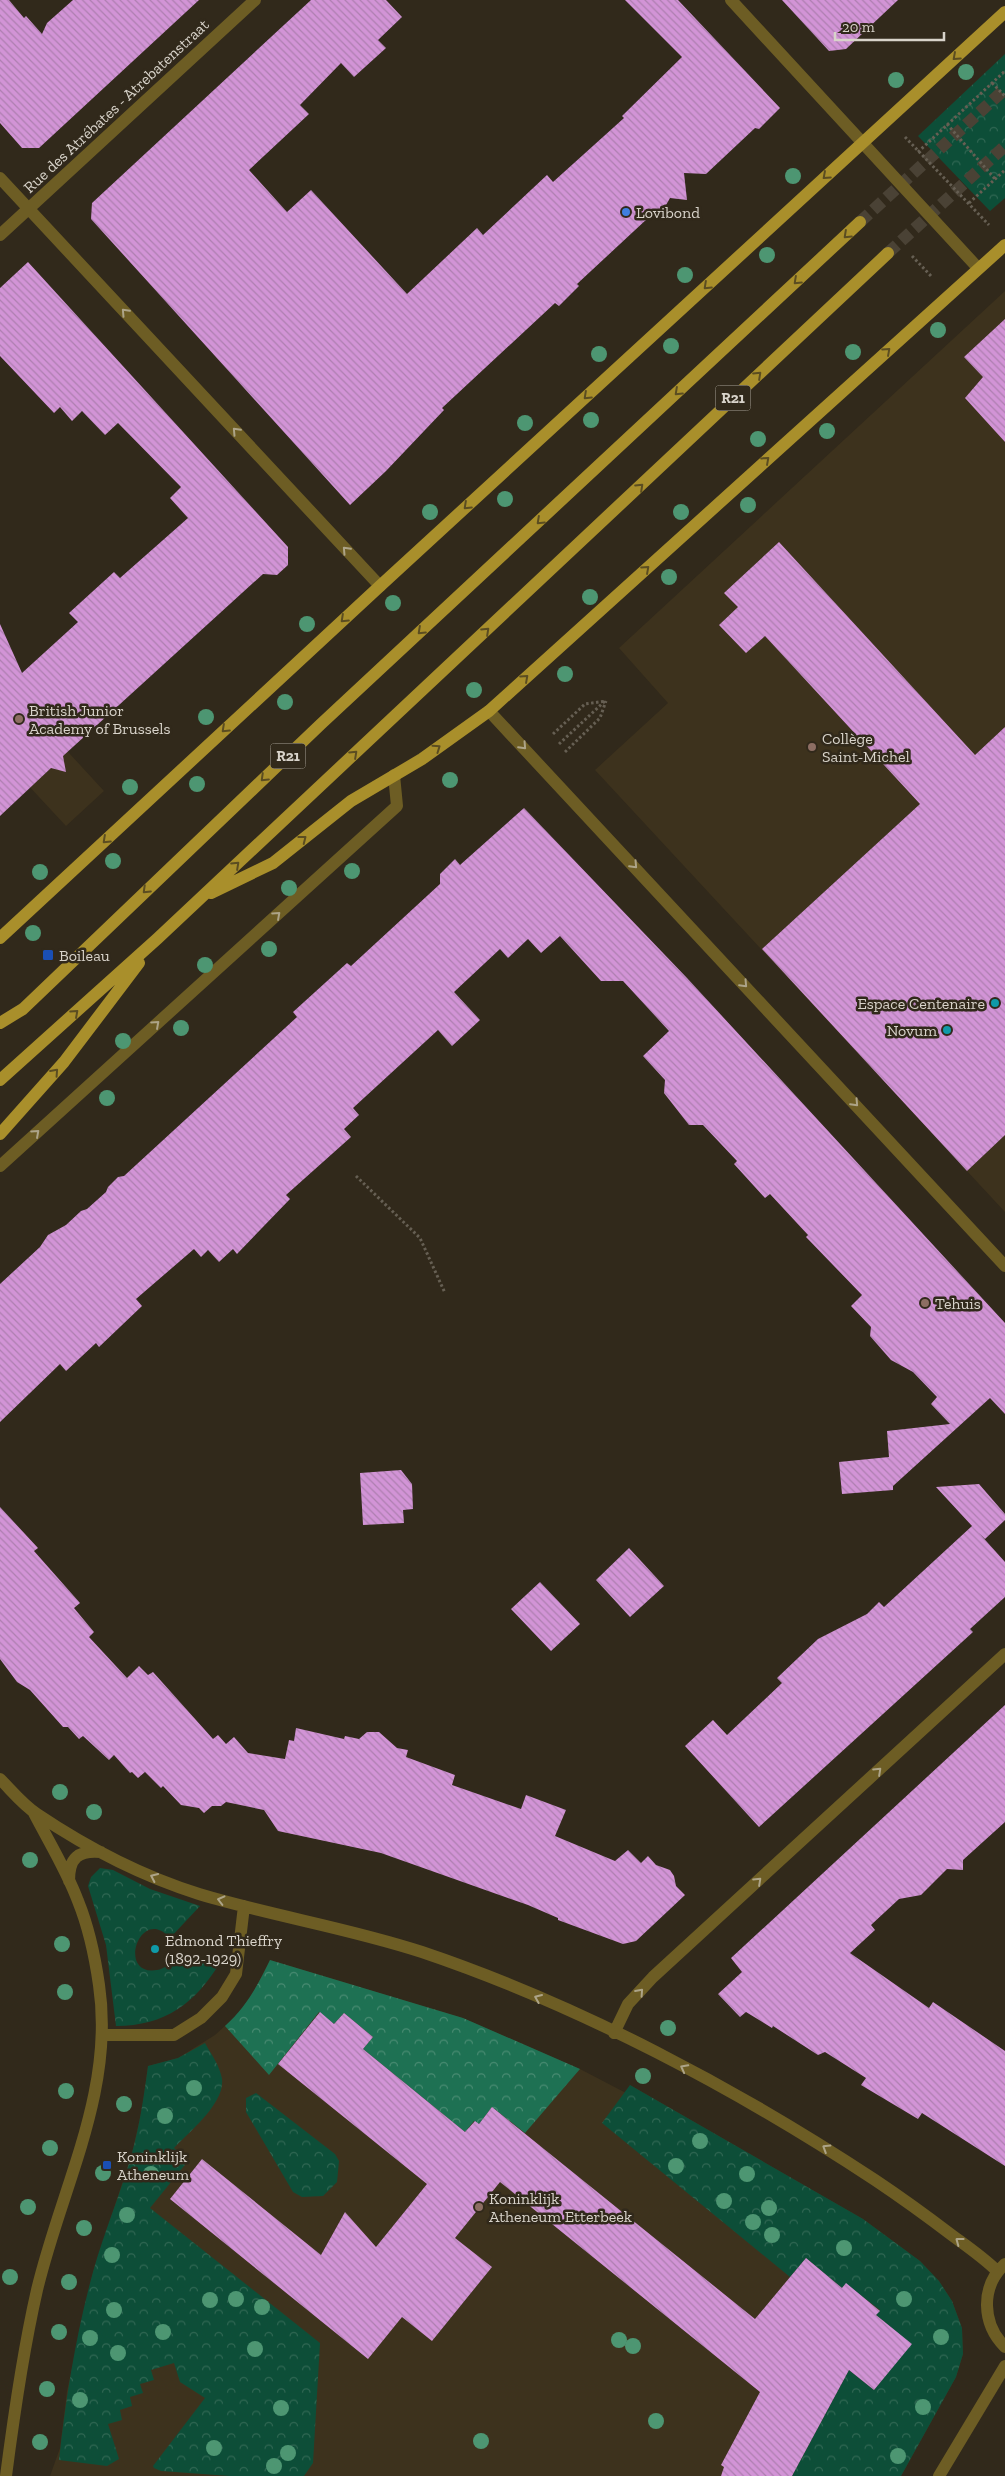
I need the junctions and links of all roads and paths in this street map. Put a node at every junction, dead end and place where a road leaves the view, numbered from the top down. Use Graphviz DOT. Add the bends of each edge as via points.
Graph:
graph roads {
  1 [pos="255,0"];
  2 [pos="731,0"];
  3 [pos="1005,12"];
  4 [pos="1005,70"];
  5 [pos="992,83"];
  6 [pos="1005,96"];
  7 [pos="947,124"];
  8 [pos="899,131"];
  9 [pos="863,144"];
  10 [pos="918,152"];
  11 [pos="1005,170"];
  12 [pos="0,178"];
  13 [pos="995,179"];
  14 [pos="969,203"];
  15 [pos="29,209"];
  16 [pos="860,222"];
  17 [pos="994,231"];
  18 [pos="0,235"];
  19 [pos="1005,245"];
  20 [pos="888,253"];
  21 [pos="978,268"];
  22 [pos="380,586"];
  23 [pos="606,700"];
  24 [pos="489,711"];
  25 [pos="553,734"];
  26 [pos="559,744"];
  27 [pos="564,752"];
  28 [pos="394,775"];
  29 [pos="200,898"];
  30 [pos="0,938"];
  31 [pos="157,939"];
  32 [pos="0,1024"];
  33 [pos="0,1080"];
  34 [pos="0,1134"];
  35 [pos="0,1166"];
  36 [pos="356,1176"];
  37 [pos="1005,1266"];
  38 [pos="445,1293"];
  39 [pos="1005,1654"];
  40 [pos="0,1779"];
  41 [pos="34,1813"];
  42 [pos="101,1852"];
  43 [pos="69,1883"];
  44 [pos="244,1906"];
  45 [pos="614,2033"];
  46 [pos="102,2035"];
  47 [pos="1001,2268"];
  48 [pos="1005,2347"];
  49 [pos="1005,2366"];
  50 [pos="6,2476"];
  51 [pos="939,2476"];
  1 -- 15 [label="street, Rue des Atrébates - Atrebatenstraat"];
  2 -- 9 [label="street"];
  3 -- 9 [label="main road, one-way"];
  4 -- 5 [label="path"];
  5 -- 6 [label="path"];
  5 -- 7 [label="path"];
  7 -- 10 [label="path"];
  7 -- 13 [label="path"];
  8 -- 10 [label="path"];
  9 -- 21 [label="street"];
  9 -- 22 [label="main road, one-way"];
  10 -- 14 [label="path"];
  11 -- 13 [label="path"];
  12 -- 15 [label="street"];
  13 -- 14 [label="path"];
  14 -- 17 [label="path"];
  15 -- 18 [label="street, Rue des Atrébates - Atrebatenstraat"];
  22 -- 15 [label="street, one-way"];
  16 -- 32 [label="main road, R21, one-way" via="321,724 23,1009"];
  19 -- 21 [label="main road"];
  29 -- 20 [label="main road, R21, one-way"];
  24 -- 21 [label="main road, one-way"];
  22 -- 30 [label="main road, one-way"];
  23 -- 25 [label="path" via="585,704"];
  23 -- 26 [label="path"];
  23 -- 27 [label="path" via="600,718"];
  28 -- 24 [label="main road, one-way"];
  24 -- 37 [label="street, one-way"];
  29 -- 28 [label="main road, one-way" via="272,863 351,801"];
  35 -- 28 [label="street, one-way" via="397,806"];
  29 -- 31 [label="main road, R21"];
  33 -- 31 [label="main road, R21, one-way"];
  34 -- 31 [label="main road, one-way" via="64,1062"];
  36 -- 38 [label="path" via="420,1238"];
  45 -- 39 [label="street, one-way" via="628,2004 653,1977"];
  40 -- 41 [label="street"];
  41 -- 42 [label="street"];
  41 -- 43 [label="street"];
  42 -- 43 [label="street" via="88,1851 74,1859 69,1867"];
  44 -- 42 [label="street, one-way" via="167,1883"];
  43 -- 46 [label="street" via="78,1900 92,1945"];
  45 -- 44 [label="street, one-way" via="488,1977 423,1953 372,1937"];
  44 -- 46 [label="street" via="236,1974 222,1997 201,2018 174,2035"];
  47 -- 45 [label="street, one-way" via="904,2199 780,2118"];
  46 -- 50 [label="street" via="90,2118 37,2289 22,2364"];
  47 -- 48 [label="street" via="987,2292 987,2316 996,2338"];
  49 -- 51 [label="street"];
}
